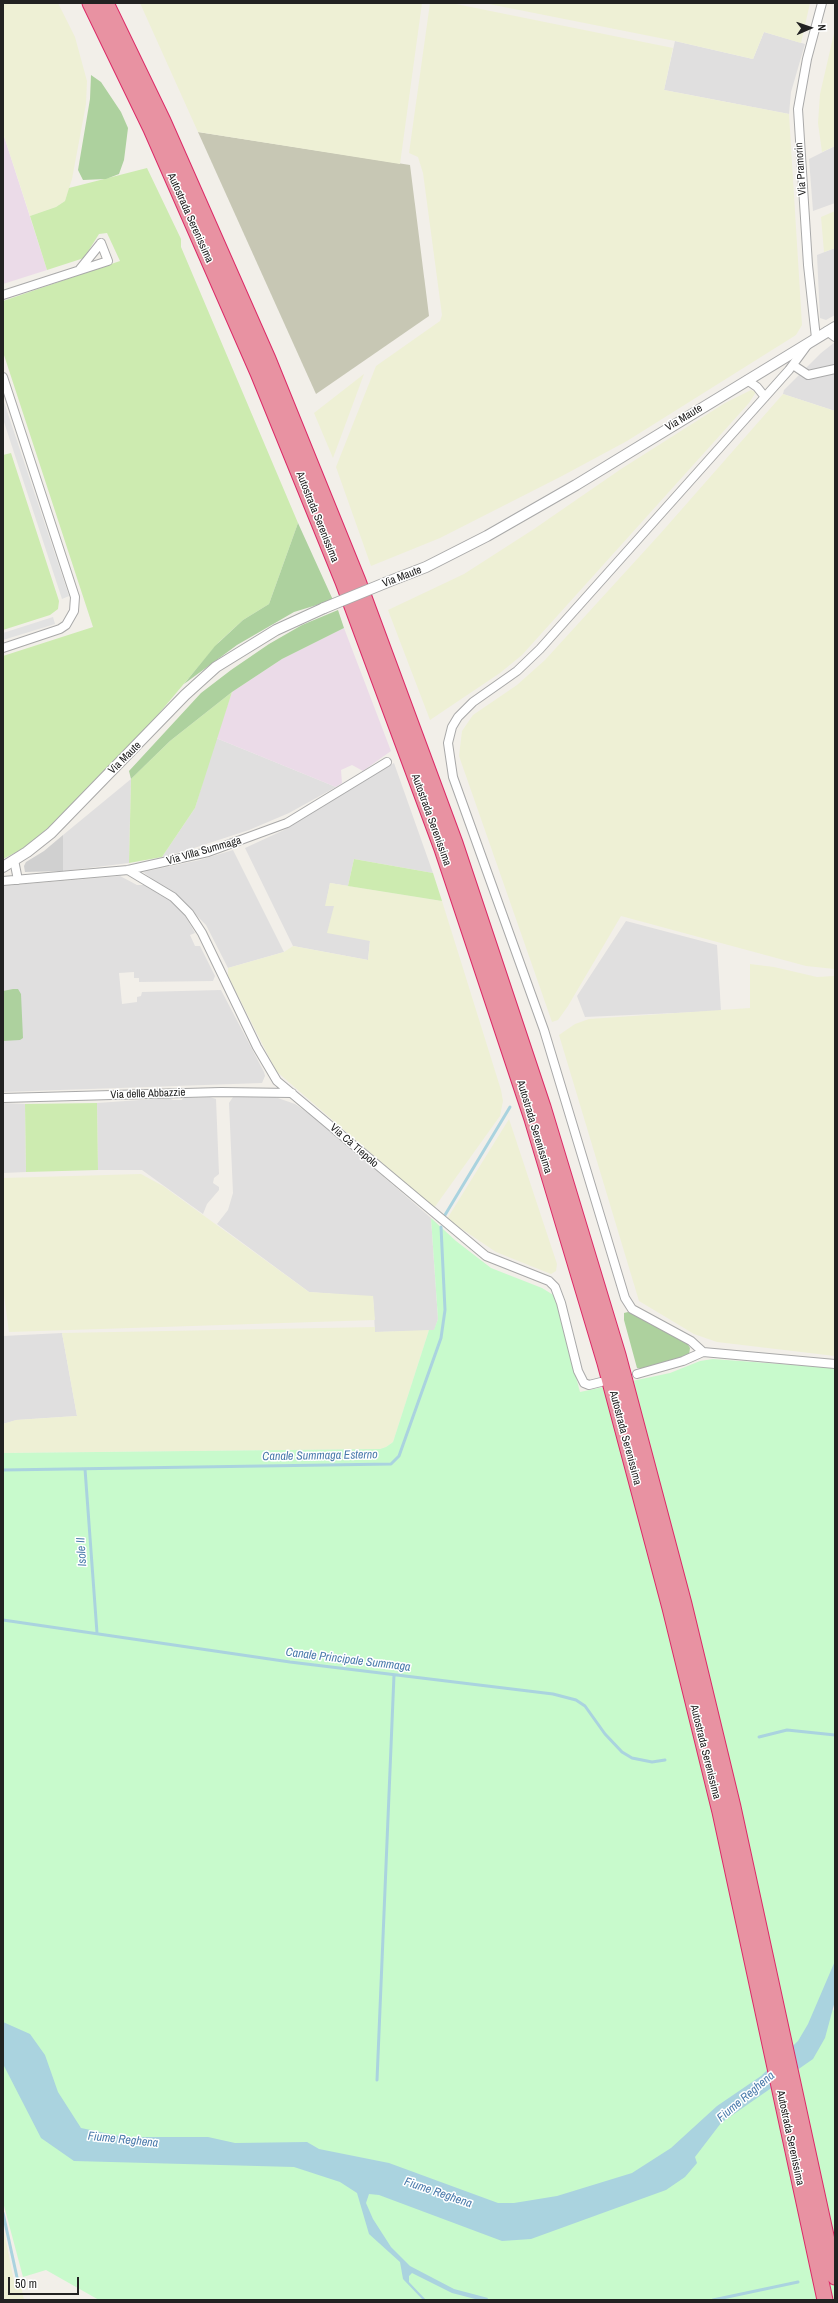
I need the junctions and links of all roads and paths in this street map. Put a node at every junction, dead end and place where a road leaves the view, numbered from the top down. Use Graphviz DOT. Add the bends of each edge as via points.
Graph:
graph roads {
  1 [pos="90,3"];
  2 [pos="106,3"];
  3 [pos="822,3"];
  4 [pos="80,269"];
  5 [pos="3,295"];
  6 [pos="832,332"];
  7 [pos="813,339"];
  8 [pos="793,365"];
  9 [pos="835,369"];
  10 [pos="3,377"];
  11 [pos="747,380"];
  12 [pos="766,396"];
  13 [pos="3,648"];
  14 [pos="387,762"];
  15 [pos="14,860"];
  16 [pos="3,867"];
  17 [pos="128,870"];
  18 [pos="18,880"];
  19 [pos="3,881"];
  20 [pos="293,1093"];
  21 [pos="3,1098"];
  22 [pos="703,1352"];
  23 [pos="835,1364"];
  24 [pos="637,1374"];
  25 [pos="601,1382"];
  26 [pos="771,2014"];
  27 [pos="793,2117"];
  28 [pos="835,2277"];
  29 [pos="825,2300"];
  1 -- 26 [label="highway, Autostrada Serenissima" via="151,129 258,373 343,582 447,864 532,1118 605,1363 670,1608"];
  2 -- 26 [label="highway, Autostrada Serenissima" via="163,121 268,359 358,581 455,843 543,1107 618,1355 684,1604 731,1800"];
  3 -- 7 [label="street, Via Pramorin" via="807,58 798,109"];
  4 -- 5 [label="street"];
  6 -- 7 [label="street, Via Maute"];
  7 -- 8 [label="street"];
  7 -- 11 [label="street, Via Maute"];
  8 -- 9 [label="street" via="808,375"];
  8 -- 12 [label="street"];
  10 -- 13 [label="street" via="75,597 74,611 60,629"];
  11 -- 12 [label="street"];
  11 -- 15 [label="street, Via Maute, bridge" via="487,536 426,567 276,630 216,667 185,695 62,823"];
  12 -- 22 [label="street" via="540,649 517,671 473,702 458,716 448,742 453,777 544,1030 625,1298 632,1309 691,1341"];
  14 -- 17 [label="street, Via Villa Summaga" via="287,823 208,852"];
  15 -- 16 [label="street, Via Maute"];
  15 -- 18 [label="street"];
  17 -- 18 [label="street, Via Villa Summaga"];
  17 -- 20 [label="street, Via Cà Tiepolo" via="173,897 189,913 202,933 269,1069 277,1081"];
  18 -- 19 [label="street, Via Villa Summaga"];
  20 -- 21 [label="street, Via delle Abbazzie" via="221,1092"];
  20 -- 25 [label="street, Via Cà Tiepolo" via="486,1256 549,1281 555,1287 561,1303 578,1371 584,1383 590,1385"];
  22 -- 23 [label="street"];
  22 -- 24 [label="street" via="683,1361"];
  26 -- 27 [label="highway, Autostrada Serenissima"];
  27 -- 28 [label="highway, Autostrada Serenissima"];
  27 -- 29 [label="highway, Autostrada Serenissima"];
}
